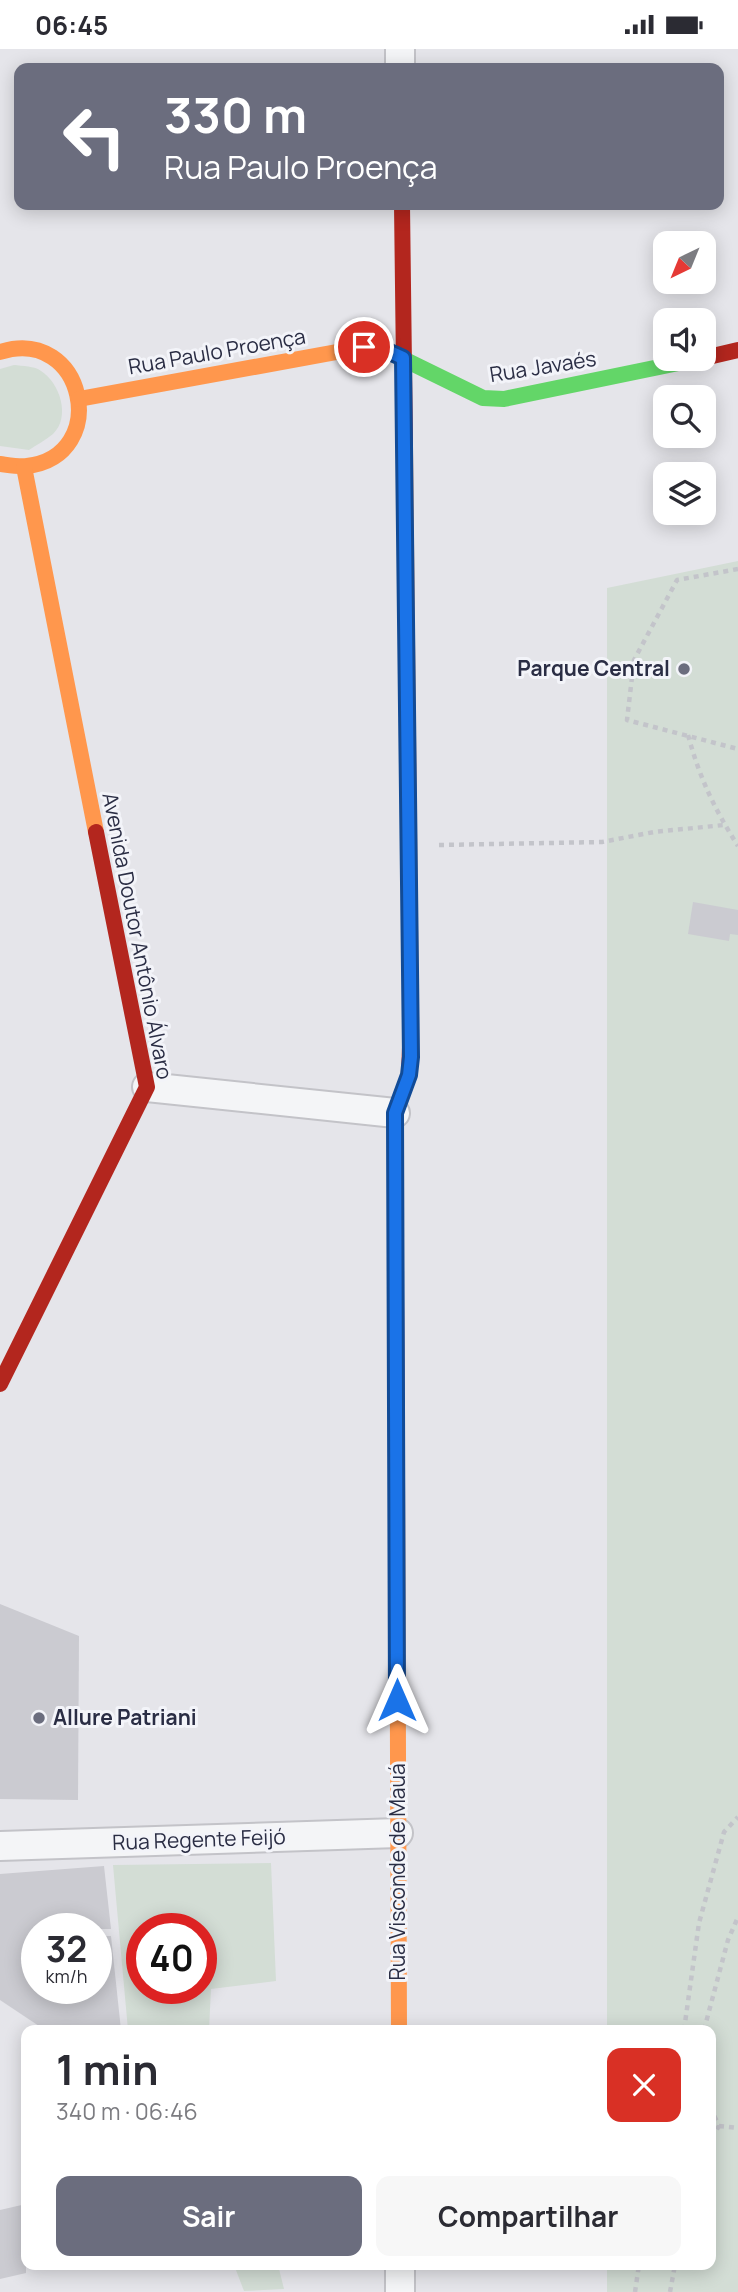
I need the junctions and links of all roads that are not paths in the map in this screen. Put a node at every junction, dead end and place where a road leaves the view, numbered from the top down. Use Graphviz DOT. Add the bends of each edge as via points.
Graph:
graph roads {
  1 [pos="401,210"];
  2 [pos="738,350"];
  3 [pos="0,352"];
  4 [pos="716,355"];
  5 [pos="403,358"];
  6 [pos="653,368"];
  7 [pos="79,399"];
  8 [pos="9,466"];
  9 [pos="147,1087"];
  10 [pos="395,1113"];
  11 [pos="0,1384"];
  12 [pos="398,1833"];
  13 [pos="0,1846"];
  14 [pos="399,2025"];
  15 [pos="400,2270"];
  16 [pos="400,2292"];
  1 -- 5 [label="street, Rua Visconde de Mauá"];
  2 -- 4 [label="street"];
  3 -- 7 [label="street" via="35,350 53,358 67,372"];
  5 -- 6 [label="street, Rua Javaés" via="483,398 504,399"];
  5 -- 7 [label="street, Rua Paulo Proença" via="364,347"];
  5 -- 10 [label="street, Rua Visconde de Mauá" via="411,1057"];
  7 -- 8 [label="street" via="79,419 60,452 43,463"];
  8 -- 9 [label="street, Avenida Doutor Antônio Álvaro"];
  9 -- 10 [label="street"];
  9 -- 11 [label="street, Avenida Doutor Antônio Álvaro"];
  10 -- 12 [label="street, Rua Visconde de Mauá"];
  12 -- 13 [label="street, Rua Regente Feijó"];
  12 -- 14 [label="street, Rua Visconde de Mauá"];
  15 -- 16 [label="street"];
}
